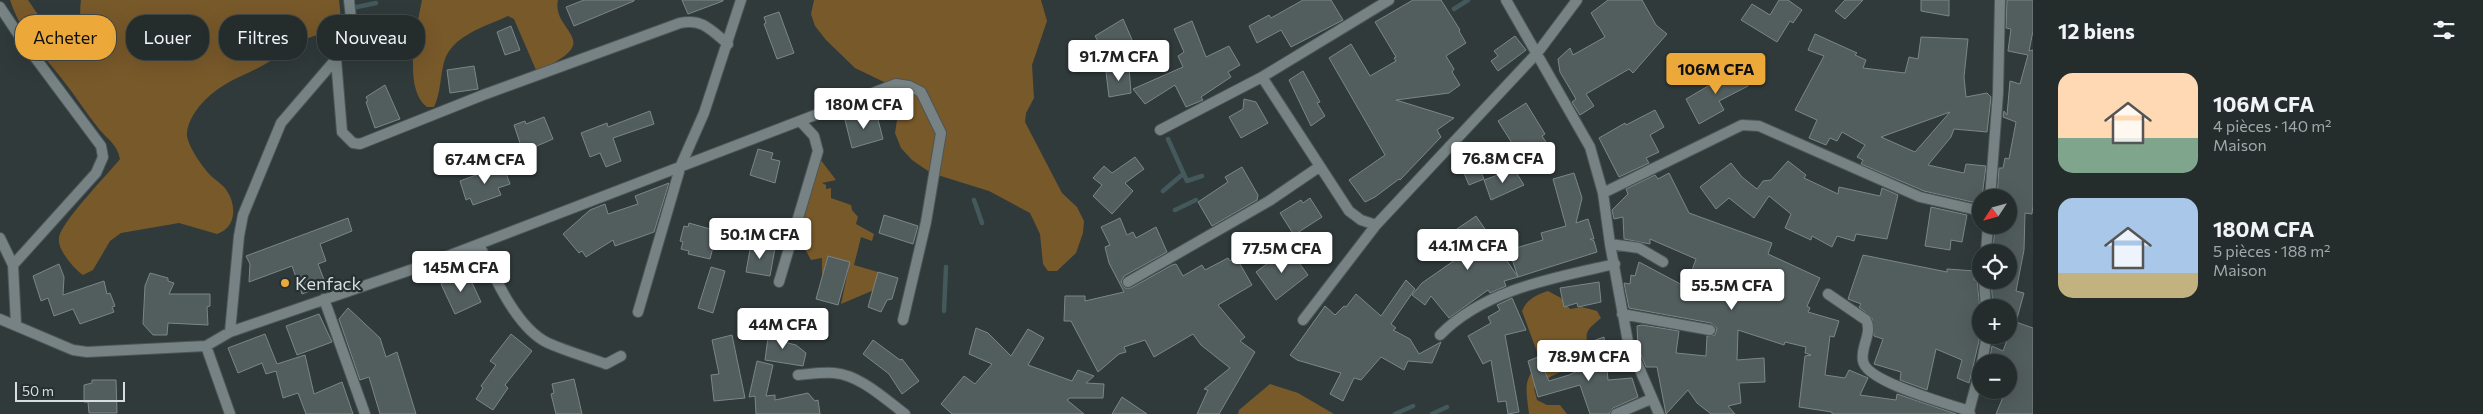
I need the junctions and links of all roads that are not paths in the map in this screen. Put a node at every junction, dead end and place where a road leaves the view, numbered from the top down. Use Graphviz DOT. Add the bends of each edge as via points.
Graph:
graph roads {
  1 [pos="349,0"];
  2 [pos="741,0"];
  3 [pos="1388,0"];
  4 [pos="1506,0"];
  5 [pos="2000,0"];
  6 [pos="1575,1"];
  7 [pos="0,7"];
  8 [pos="351,15"];
  9 [pos="728,44"];
  10 [pos="1538,52"];
  11 [pos="335,60"];
  12 [pos="336,60"];
  13 [pos="1262,77"];
  14 [pos="801,122"];
  15 [pos="1160,130"];
  16 [pos="681,165"];
  17 [pos="1319,167"];
  18 [pos="1991,189"];
  19 [pos="1603,193"];
  20 [pos="1972,209"];
  21 [pos="1376,225"];
  22 [pos="0,238"];
  23 [pos="479,244"];
  24 [pos="1610,244"];
  25 [pos="1663,262"];
  26 [pos="1615,264"];
  27 [pos="13,265"];
  28 [pos="779,282"];
  29 [pos="1128,282"];
  30 [pos="1828,294"];
  31 [pos="324,299"];
  32 [pos="638,312"];
  33 [pos="1622,314"];
  34 [pos="0,319"];
  35 [pos="903,320"];
  36 [pos="1303,320"];
  37 [pos="16,324"];
  38 [pos="1710,330"];
  39 [pos="230,332"];
  40 [pos="1440,335"];
  41 [pos="206,346"];
  42 [pos="621,356"];
  43 [pos="798,375"];
  44 [pos="1651,399"];
  45 [pos="1972,399"];
  46 [pos="1969,412"];
  47 [pos="230,414"];
  48 [pos="365,414"];
  49 [pos="905,414"];
  50 [pos="1616,414"];
  51 [pos="1659,414"];
  1 -- 8 [label="street"];
  2 -- 9 [label="street"];
  3 -- 13 [label="street"];
  4 -- 10 [label="street"];
  5 -- 18 [label="street" via="1998,92"];
  6 -- 10 [label="street"];
  7 -- 27 [label="street" via="101,146 103,156 96,173"];
  9 -- 12 [label="street" via="703,24 692,20 680,23 360,144 353,143 342,132"];
  9 -- 16 [label="street" via="704,113"];
  10 -- 19 [label="street" via="1590,147"];
  10 -- 21 [label="street"];
  11 -- 39 [label="street" via="281,123 244,215"];
  13 -- 15 [label="street"];
  13 -- 17 [label="street"];
  14 -- 16 [label="street"];
  14 -- 28 [label="street" via="814,136 818,151"];
  14 -- 35 [label="street" via="896,84 921,92 929,106 941,133 926,222"];
  16 -- 23 [label="street"];
  16 -- 32 [label="street"];
  17 -- 21 [label="street" via="1350,211 1361,220"];
  17 -- 29 [label="street" via="1269,201"];
  19 -- 20 [label="street" via="1742,125 1751,124 1920,197"];
  19 -- 24 [label="street"];
  21 -- 36 [label="street"];
  22 -- 27 [label="street"];
  23 -- 31 [label="street"];
  23 -- 42 [label="street" via="503,294 524,323 546,342 606,364"];
  24 -- 25 [label="street" via="1639,248"];
  24 -- 26 [label="street"];
  26 -- 33 [label="street"];
  26 -- 40 [label="street" via="1507,293 1468,311"];
  27 -- 37 [label="street"];
  30 -- 46 [label="street" via="1866,320 1869,329 1862,357 1868,370 1899,388"];
  31 -- 39 [label="street"];
  31 -- 48 [label="street"];
  33 -- 38 [label="street"];
  33 -- 44 [label="street" via="1628,342"];
  34 -- 37 [label="street"];
  37 -- 41 [label="street" via="73,350 87,352"];
  39 -- 41 [label="street"];
  41 -- 47 [label="street"];
  43 -- 49 [label="street" via="834,373 844,376 864,384"];
  44 -- 50 [label="street"];
  44 -- 51 [label="street"];
  45 -- 46 [label="street"];
}
